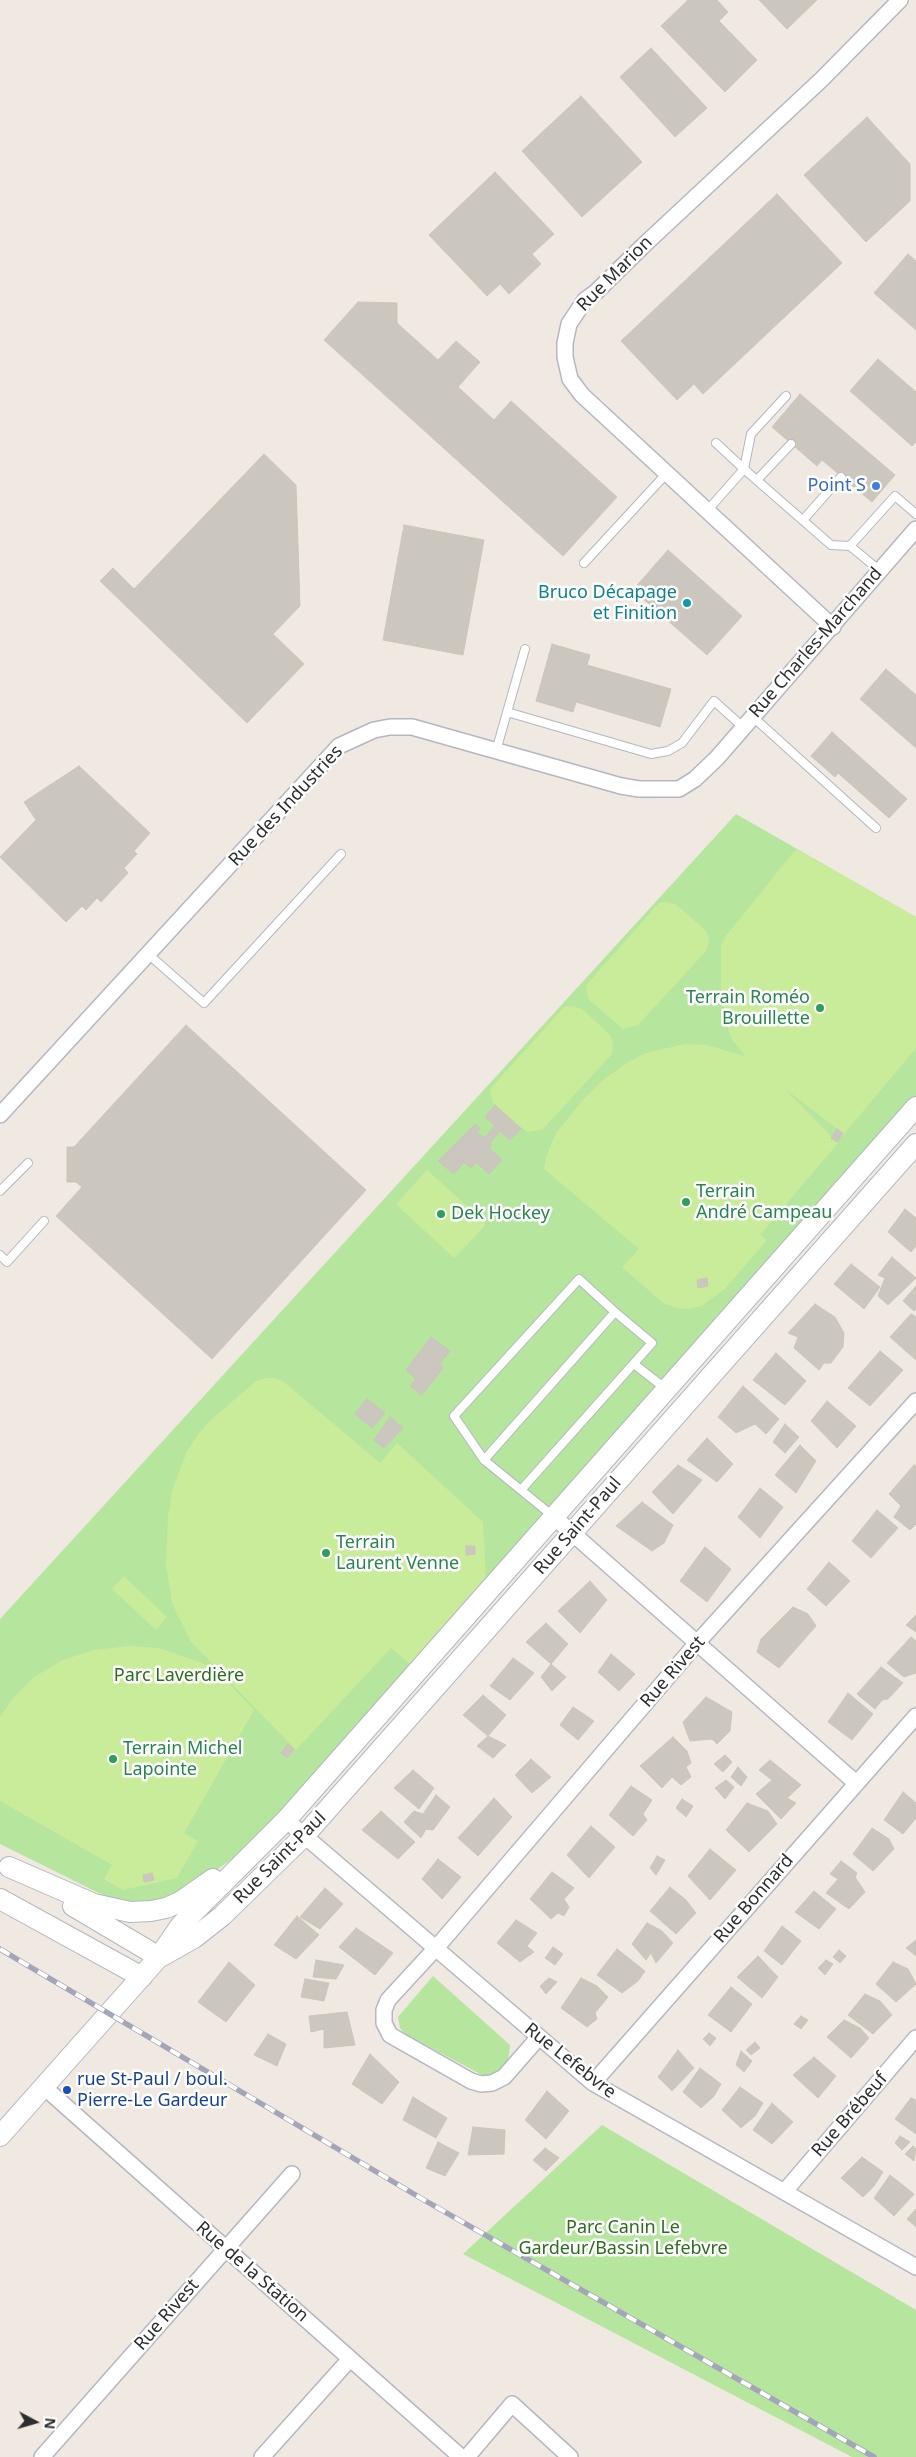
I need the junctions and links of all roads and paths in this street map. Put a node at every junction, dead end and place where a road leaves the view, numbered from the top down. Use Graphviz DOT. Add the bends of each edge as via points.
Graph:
graph roads {
  1 [pos="900,0"];
  2 [pos="786,396"];
  3 [pos="716,443"];
  4 [pos="791,444"];
  5 [pos="744,469"];
  6 [pos="667,473"];
  7 [pos="841,477"];
  8 [pos="757,480"];
  9 [pos="707,511"];
  10 [pos="916,514"];
  11 [pos="803,520"];
  12 [pos="916,529"];
  13 [pos="850,546"];
  14 [pos="584,563"];
  15 [pos="879,570"];
  16 [pos="833,627"];
  17 [pos="525,649"];
  18 [pos="507,712"];
  19 [pos="749,722"];
  20 [pos="496,751"];
  21 [pos="717,758"];
  22 [pos="876,828"];
  23 [pos="341,854"];
  24 [pos="148,954"];
  25 [pos="916,1107"];
  26 [pos="0,1115"];
  27 [pos="916,1144"];
  28 [pos="28,1163"];
  29 [pos="0,1191"];
  30 [pos="824,1211"];
  31 [pos="44,1221"];
  32 [pos="841,1229"];
  33 [pos="0,1255"];
  34 [pos="744,1302"];
  35 [pos="615,1312"];
  36 [pos="762,1318"];
  37 [pos="634,1364"];
  38 [pos="661,1395"];
  39 [pos="916,1401"];
  40 [pos="676,1415"];
  41 [pos="484,1460"];
  42 [pos="522,1490"];
  43 [pos="554,1516"];
  44 [pos="572,1532"];
  45 [pos="460,1622"];
  46 [pos="479,1638"];
  47 [pos="697,1643"];
  48 [pos="916,1716"];
  49 [pos="368,1726"];
  50 [pos="387,1742"];
  51 [pos="856,1783"];
  52 [pos="286,1820"];
  53 [pos="304,1836"];
  54 [pos="257,1847"];
  55 [pos="5,1865"];
  56 [pos="0,1899"];
  57 [pos="436,1948"];
  58 [pos="159,1958"];
  59 [pos="142,1977"];
  60 [pos="539,2038"];
  61 [pos="916,2038"];
  62 [pos="593,2083"];
  63 [pos="44,2087"];
  64 [pos="0,2136"];
  65 [pos="292,2174"];
  66 [pos="785,2191"];
  67 [pos="225,2249"];
  68 [pos="916,2267"];
  69 [pos="350,2359"];
  70 [pos="42,2457"];
  71 [pos="262,2457"];
  72 [pos="461,2457"];
  73 [pos="467,2457"];
  74 [pos="570,2457"];
  1 -- 6 [label="street, Rue Marion" via="821,80 585,300 569,324 565,357 570,378 582,395"];
  2 -- 5 [label="lane" via="751,434"];
  3 -- 5 [label="lane"];
  4 -- 8 [label="lane"];
  5 -- 8 [label="lane"];
  5 -- 9 [label="lane"];
  6 -- 9 [label="street, Rue Marion"];
  6 -- 14 [label="lane"];
  7 -- 11 [label="lane"];
  8 -- 11 [label="lane"];
  9 -- 16 [label="street, Rue Marion"];
  10 -- 13 [label="lane" via="895,496"];
  11 -- 13 [label="lane" via="831,545"];
  12 -- 15 [label="street, Rue Charles-Marchand"];
  13 -- 15 [label="lane"];
  15 -- 16 [label="street, Rue Charles-Marchand"];
  16 -- 19 [label="street, Rue Charles-Marchand"];
  17 -- 18 [label="lane"];
  18 -- 19 [label="lane" via="652,754 682,744 714,701"];
  18 -- 20 [label="lane"];
  19 -- 21 [label="street, Rue Charles-Marchand"];
  19 -- 22 [label="lane"];
  20 -- 21 [label="street, Rue des Industries" via="621,786 663,790 679,789"];
  20 -- 24 [label="street, Rue des Industries" via="412,727 374,730 340,746"];
  23 -- 24 [label="lane" via="204,1003"];
  24 -- 26 [label="street, Rue des Industries"];
  25 -- 30 [label="street, Rue Saint-Paul"];
  27 -- 32 [label="street, Rue Saint-Paul"];
  28 -- 29 [label="lane"];
  30 -- 32 [label="street"];
  30 -- 34 [label="street, Rue Saint-Paul"];
  31 -- 33 [label="lane" via="7,1262"];
  32 -- 36 [label="street, Rue Saint-Paul"];
  34 -- 36 [label="street"];
  34 -- 38 [label="street, Rue Saint-Paul"];
  35 -- 37 [label="lane" via="652,1343"];
  35 -- 41 [label="lane"];
  35 -- 41 [label="lane" via="579,1279 454,1416"];
  36 -- 40 [label="street, Rue Saint-Paul"];
  37 -- 38 [label="lane"];
  37 -- 42 [label="lane"];
  38 -- 40 [label="street"];
  38 -- 43 [label="street, Rue Saint-Paul"];
  39 -- 47 [label="street, Rue Rivest"];
  40 -- 44 [label="street, Rue Saint-Paul"];
  41 -- 42 [label="lane"];
  42 -- 43 [label="lane"];
  43 -- 44 [label="street"];
  43 -- 45 [label="street, Rue Saint-Paul"];
  44 -- 46 [label="street, Rue Saint-Paul"];
  44 -- 47 [label="street"];
  45 -- 46 [label="street"];
  45 -- 49 [label="street, Rue Saint-Paul"];
  46 -- 50 [label="street, Rue Saint-Paul"];
  47 -- 51 [label="street"];
  47 -- 57 [label="street, Rue Rivest"];
  48 -- 51 [label="street, Rue Bonnard"];
  49 -- 50 [label="street"];
  49 -- 52 [label="street, Rue Saint-Paul"];
  50 -- 53 [label="street, Rue Saint-Paul"];
  51 -- 62 [label="street, Rue Bonnard"];
  52 -- 53 [label="street, Rue Lefebvre"];
  52 -- 54 [label="street, Rue Saint-Paul"];
  53 -- 57 [label="street, Rue Lefebvre"];
  53 -- 58 [label="street, Rue Saint-Paul" via="222,1916 194,1938"];
  54 -- 55 [label="street" via="180,1902 151,1911 130,1912 94,1904"];
  54 -- 58 [label="street, Rue Saint-Paul" via="181,1926"];
  55 -- 58 [label="street"];
  56 -- 59 [label="street"];
  57 -- 60 [label="street, Rue Lefebvre"];
  57 -- 60 [label="street, Rue Rivest" via="388,2000 384,2023 390,2035 481,2084 504,2077"];
  58 -- 59 [label="street, Rue Saint-Paul"];
  59 -- 63 [label="street, Rue Saint-Paul"];
  60 -- 62 [label="street, Rue Lefebvre"];
  61 -- 66 [label="street, Rue Brébeuf"];
  62 -- 66 [label="street, Rue Lefebvre"];
  63 -- 64 [label="street, Rue Saint-Paul"];
  63 -- 67 [label="street, Rue de la Station"];
  65 -- 67 [label="street, Rue Rivest"];
  66 -- 68 [label="street, Rue Lefebvre"];
  67 -- 69 [label="street, Rue de la Station"];
  67 -- 70 [label="street, Rue Rivest"];
  69 -- 71 [label="street"];
  69 -- 72 [label="street, Rue de la Station"];
  73 -- 74 [label="street" via="512,2404"];
}
